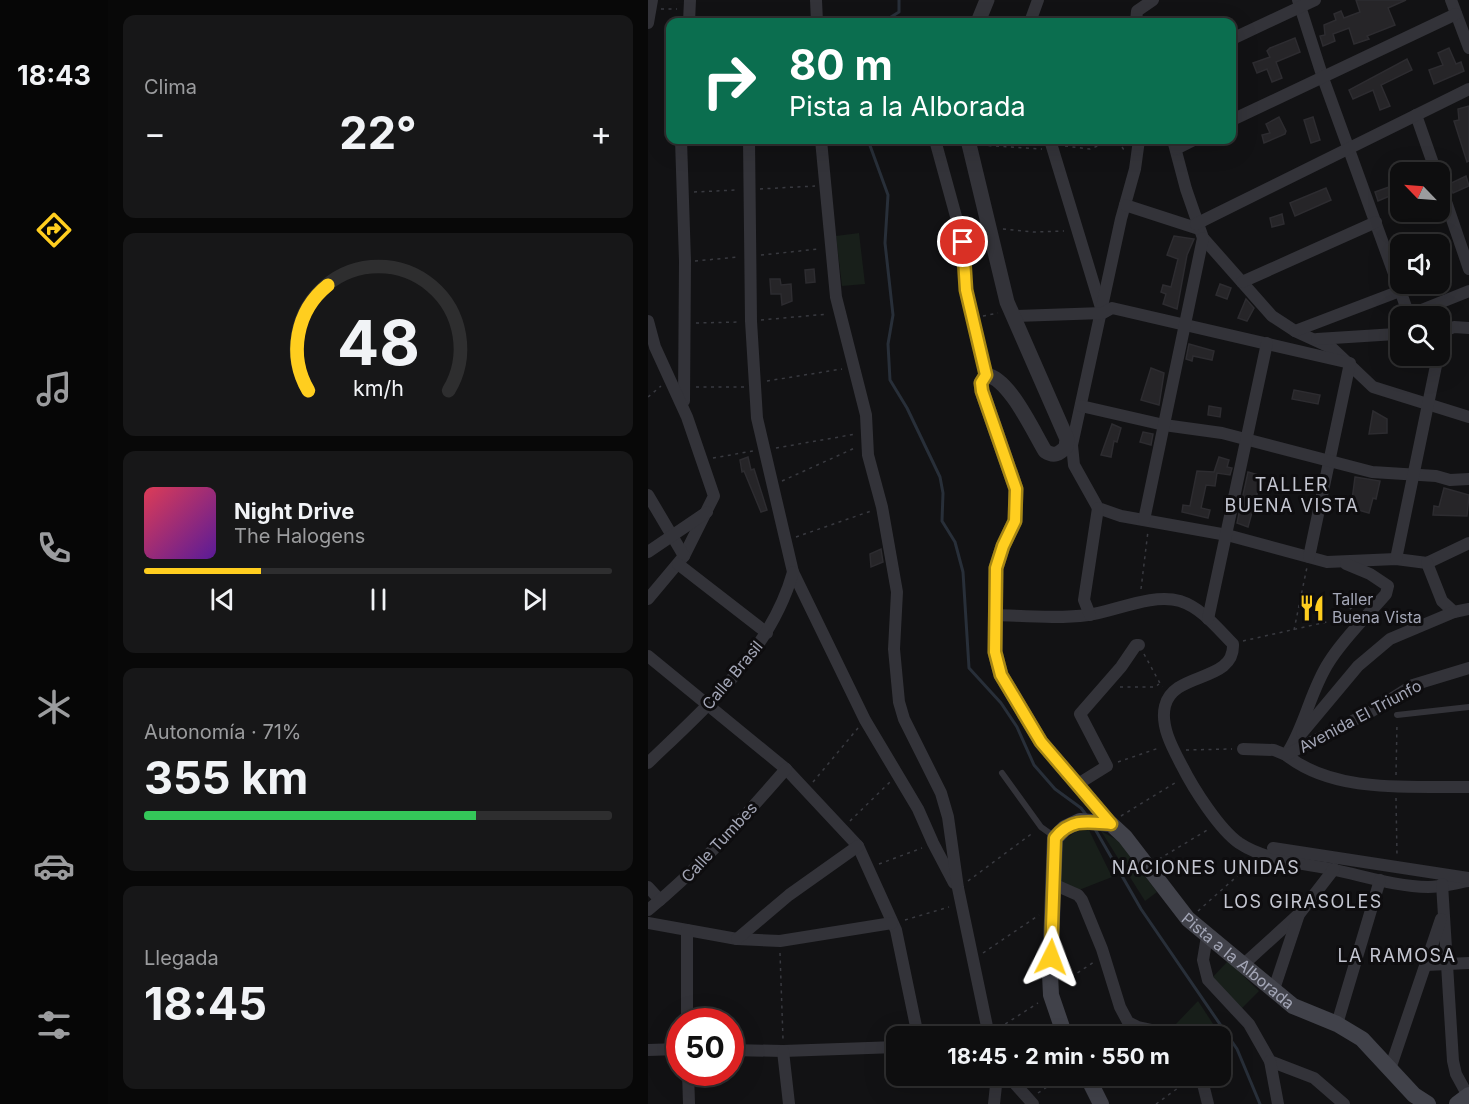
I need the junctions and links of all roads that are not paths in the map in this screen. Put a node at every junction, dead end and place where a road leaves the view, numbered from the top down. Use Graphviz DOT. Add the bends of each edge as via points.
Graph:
graph roads {
  1 [pos="816,0"];
  2 [pos="987,0"];
  3 [pos="1038,0"];
  4 [pos="1153,0"];
  5 [pos="1315,0"];
  6 [pos="1451,0"];
  7 [pos="1300,3"];
  8 [pos="651,4"];
  9 [pos="1456,14"];
  10 [pos="817,18"];
  11 [pos="980,18"];
  12 [pos="1031,18"];
  13 [pos="1136,18"];
  14 [pos="648,23"];
  15 [pos="1236,37"];
  16 [pos="1469,48"];
  17 [pos="1323,78"];
  18 [pos="1469,89"];
  19 [pos="1416,115"];
  20 [pos="1236,118"];
  21 [pos="681,144"];
  22 [pos="749,144"];
  23 [pos="821,144"];
  24 [pos="936,144"];
  25 [pos="968,144"];
  26 [pos="1138,144"];
  27 [pos="1175,144"];
  28 [pos="1052,145"];
  29 [pos="1349,148"];
  30 [pos="1432,162"];
  31 [pos="1125,205"];
  32 [pos="1450,213"];
  33 [pos="1376,222"];
  34 [pos="1199,230"];
  35 [pos="1390,262"];
  36 [pos="1469,269"];
  37 [pos="1242,282"];
  38 [pos="1469,291"];
  39 [pos="1392,294"];
  40 [pos="1401,294"];
  41 [pos="1103,312"];
  42 [pos="1012,313"];
  43 [pos="648,321"];
  44 [pos="1183,325"];
  45 [pos="1469,328"];
  46 [pos="1450,329"];
  47 [pos="1294,332"];
  48 [pos="1390,334"];
  49 [pos="1316,339"];
  50 [pos="1267,343"];
  51 [pos="1350,363"];
  52 [pos="1436,366"];
  53 [pos="986,375"];
  54 [pos="1428,403"];
  55 [pos="1081,406"];
  56 [pos="687,417"];
  57 [pos="1469,417"];
  58 [pos="1164,425"];
  59 [pos="1247,440"];
  60 [pos="1070,451"];
  61 [pos="1329,462"];
  62 [pos="1413,474"];
  63 [pos="1469,479"];
  64 [pos="648,495"];
  65 [pos="1098,508"];
  66 [pos="709,510"];
  67 [pos="1147,520"];
  68 [pos="1227,535"];
  69 [pos="672,536"];
  70 [pos="1469,543"];
  71 [pos="648,552"];
  72 [pos="1309,557"];
  73 [pos="1396,559"];
  74 [pos="681,560"];
  75 [pos="1342,562"];
  76 [pos="1427,563"];
  77 [pos="793,572"];
  78 [pos="648,599"];
  79 [pos="1469,609"];
  80 [pos="1454,612"];
  81 [pos="996,615"];
  82 [pos="1090,615"];
  83 [pos="1208,619"];
  84 [pos="767,633"];
  85 [pos="1139,645"];
  86 [pos="648,656"];
  87 [pos="1469,668"];
  88 [pos="707,706"];
  89 [pos="1469,708"];
  90 [pos="1397,715"];
  91 [pos="1295,741"];
  92 [pos="1243,749"];
  93 [pos="1286,755"];
  94 [pos="648,763"];
  95 [pos="786,769"];
  96 [pos="1002,773"];
  97 [pos="1078,784"];
  98 [pos="1469,787"];
  99 [pos="1104,824"];
  100 [pos="1058,835"];
  101 [pos="858,846"];
  102 [pos="1267,851"];
  103 [pos="1334,869"];
  104 [pos="1380,880"];
  105 [pos="1469,880"];
  106 [pos="1053,884"];
  107 [pos="648,887"];
  108 [pos="958,888"];
  109 [pos="1442,890"];
  110 [pos="660,900"];
  111 [pos="648,910"];
  112 [pos="1300,913"];
  113 [pos="648,923"];
  114 [pos="892,923"];
  115 [pos="687,930"];
  116 [pos="1207,936"];
  117 [pos="737,939"];
  118 [pos="1469,963"];
  119 [pos="1244,964"];
  120 [pos="1426,965"];
  121 [pos="1447,965"];
  122 [pos="1274,989"];
  123 [pos="687,1008"];
  124 [pos="1337,1024"];
  125 [pos="916,1026"];
  126 [pos="987,1026"];
  127 [pos="1062,1026"];
  128 [pos="1136,1026"];
  129 [pos="886,1047"];
  130 [pos="666,1049"];
  131 [pos="648,1050"];
  132 [pos="744,1051"];
  133 [pos="783,1052"];
  134 [pos="1270,1061"];
  135 [pos="1390,1069"];
  136 [pos="688,1086"];
  137 [pos="996,1086"];
  138 [pos="1018,1086"];
  139 [pos="1092,1086"];
  140 [pos="1204,1086"];
  141 [pos="1464,1098"];
  142 [pos="1031,1101"];
  143 [pos="689,1104"];
  144 [pos="789,1104"];
  145 [pos="994,1104"];
  146 [pos="1101,1104"];
  147 [pos="1208,1104"];
  148 [pos="1278,1104"];
  149 [pos="1344,1104"];
  150 [pos="1428,1104"];
  1 -- 10 [label="street"];
  2 -- 11 [label="street"];
  3 -- 12 [label="street"];
  4 -- 13 [label="street" via="1137,11"];
  5 -- 7 [label="street"];
  6 -- 9 [label="street"];
  7 -- 15 [label="street"];
  7 -- 17 [label="street"];
  8 -- 14 [label="street"];
  9 -- 16 [label="street"];
  9 -- 17 [label="street"];
  17 -- 20 [label="street"];
  17 -- 29 [label="street"];
  18 -- 19 [label="street"];
  19 -- 29 [label="street"];
  19 -- 30 [label="street"];
  21 -- 56 [label="street" via="685,261 682,387"];
  22 -- 77 [label="street" via="751,321 757,418"];
  23 -- 108 [label="street" via="836,297 866,415 866,437 897,592 894,649 899,702 941,793"];
  24 -- 53 [label="street" via="963,242 966,290"];
  25 -- 42 [label="street"];
  26 -- 31 [label="street"];
  27 -- 34 [label="street"];
  28 -- 41 [label="street"];
  29 -- 33 [label="street"];
  29 -- 34 [label="street"];
  31 -- 34 [label="street"];
  31 -- 41 [label="street"];
  32 -- 36 [label="street"];
  33 -- 35 [label="street"];
  33 -- 37 [label="street"];
  34 -- 37 [label="street"];
  34 -- 44 [label="street"];
  37 -- 47 [label="street" via="1272,316"];
  38 -- 40 [label="street" via="1409,315"];
  39 -- 47 [label="street"];
  41 -- 42 [label="street"];
  41 -- 44 [label="street" via="1112,308"];
  41 -- 55 [label="street"];
  42 -- 60 [label="street"];
  43 -- 56 [label="street" via="655,347"];
  44 -- 50 [label="street"];
  44 -- 58 [label="street"];
  45 -- 46 [label="street"];
  47 -- 49 [label="street"];
  48 -- 49 [label="street"];
  49 -- 51 [label="street"];
  50 -- 51 [label="street"];
  50 -- 59 [label="street"];
  51 -- 54 [label="street" via="1372,387"];
  51 -- 61 [label="street"];
  52 -- 54 [label="street"];
  53 -- 60 [label="street" via="994,376 1006,388 1045,451"];
  53 -- 81 [label="street" via="981,383 985,401 1016,489 1017,512 996,568"];
  54 -- 57 [label="street"];
  54 -- 62 [label="street"];
  55 -- 58 [label="street"];
  55 -- 60 [label="street"];
  56 -- 66 [label="street" via="714,496"];
  58 -- 59 [label="street"];
  58 -- 67 [label="street"];
  59 -- 61 [label="street"];
  59 -- 68 [label="street"];
  60 -- 65 [label="street"];
  61 -- 62 [label="street" via="1372,472"];
  61 -- 72 [label="street"];
  62 -- 63 [label="street"];
  62 -- 73 [label="street"];
  64 -- 69 [label="street"];
  65 -- 67 [label="street"];
  65 -- 82 [label="street" via="1084,600"];
  66 -- 69 [label="street"];
  66 -- 74 [label="street"];
  67 -- 68 [label="street"];
  68 -- 72 [label="street"];
  68 -- 83 [label="street"];
  69 -- 71 [label="street"];
  69 -- 74 [label="street"];
  70 -- 76 [label="street"];
  72 -- 75 [label="street"];
  73 -- 75 [label="street"];
  73 -- 76 [label="street"];
  74 -- 78 [label="street"];
  74 -- 84 [label="street"];
  75 -- 91 [label="street" via="1383,581 1388,586 1386,594 1329,662"];
  76 -- 80 [label="street" via="1442,601"];
  77 -- 84 [label="street, Calle Brasil"];
  77 -- 108 [label="street" via="865,720 918,809"];
  79 -- 80 [label="street"];
  80 -- 91 [label="street" via="1390,639 1358,666"];
  81 -- 82 [label="street"];
  81 -- 97 [label="street" via="995,652 1001,675 1041,742"];
  82 -- 83 [label="street" via="1139,602 1177,600 1196,608"];
  83 -- 102 [label="street" via="1233,644 1234,653 1226,666 1174,690 1168,698 1164,719 1172,747 1187,776 1220,822 1240,843"];
  84 -- 88 [label="street, Calle Brasil"];
  85 -- 97 [label="street" via="1080,714 1107,766"];
  86 -- 88 [label="street"];
  87 -- 93 [label="street, Avenida El Triunfo" via="1413,685"];
  88 -- 94 [label="street, Calle Brasil"];
  88 -- 95 [label="street"];
  89 -- 90 [label="lane"];
  91 -- 93 [label="street"];
  92 -- 93 [label="street" via="1274,750"];
  93 -- 98 [label="street" via="1313,771 1360,782 1396,787"];
  95 -- 101 [label="street"];
  95 -- 110 [label="street, Calle Tumbes" via="713,852"];
  96 -- 100 [label="lane" via="1041,827"];
  97 -- 99 [label="street"];
  99 -- 100 [label="main road" via="1080,821"];
  99 -- 116 [label="main road, Pista a la Alborada" via="1148,866 1188,919"];
  100 -- 106 [label="main road"];
  101 -- 114 [label="street"];
  101 -- 117 [label="street" via="789,895"];
  102 -- 103 [label="street"];
  102 -- 105 [label="street"];
  103 -- 104 [label="street"];
  103 -- 112 [label="street"];
  104 -- 109 [label="street"];
  104 -- 124 [label="street"];
  105 -- 109 [label="street"];
  106 -- 127 [label="main road" via="1051,992"];
  106 -- 128 [label="street" via="1082,900 1120,1008 1128,1022"];
  107 -- 110 [label="street"];
  108 -- 126 [label="street"];
  109 -- 120 [label="street" via="1441,920"];
  109 -- 121 [label="street"];
  110 -- 111 [label="street, Calle Tumbes"];
  112 -- 119 [label="street"];
  112 -- 122 [label="street"];
  113 -- 115 [label="street"];
  114 -- 117 [label="street" via="780,941"];
  114 -- 125 [label="street"];
  115 -- 117 [label="street"];
  115 -- 123 [label="street"];
  116 -- 119 [label="main road, Pista a la Alborada"];
  116 -- 134 [label="street" via="1203,960 1208,980 1249,1024"];
  118 -- 121 [label="street"];
  119 -- 122 [label="main road, Pista a la Alborada"];
  120 -- 121 [label="street"];
  120 -- 135 [label="street"];
  121 -- 141 [label="street" via="1453,1061"];
  122 -- 124 [label="main road, Pista a la Alborada" via="1293,1006"];
  124 -- 135 [label="main road, Pista a la Alborada" via="1369,1045"];
  129 -- 133 [label="street"];
  130 -- 131 [label="street"];
  132 -- 133 [label="street"];
  133 -- 144 [label="street"];
  134 -- 148 [label="street"];
  134 -- 149 [label="street" via="1314,1078"];
  135 -- 150 [label="main road, Pista a la Alborada"];
  136 -- 143 [label="street"];
  137 -- 145 [label="street"];
  138 -- 142 [label="street"];
  139 -- 146 [label="main road"];
  140 -- 147 [label="street"];
}
